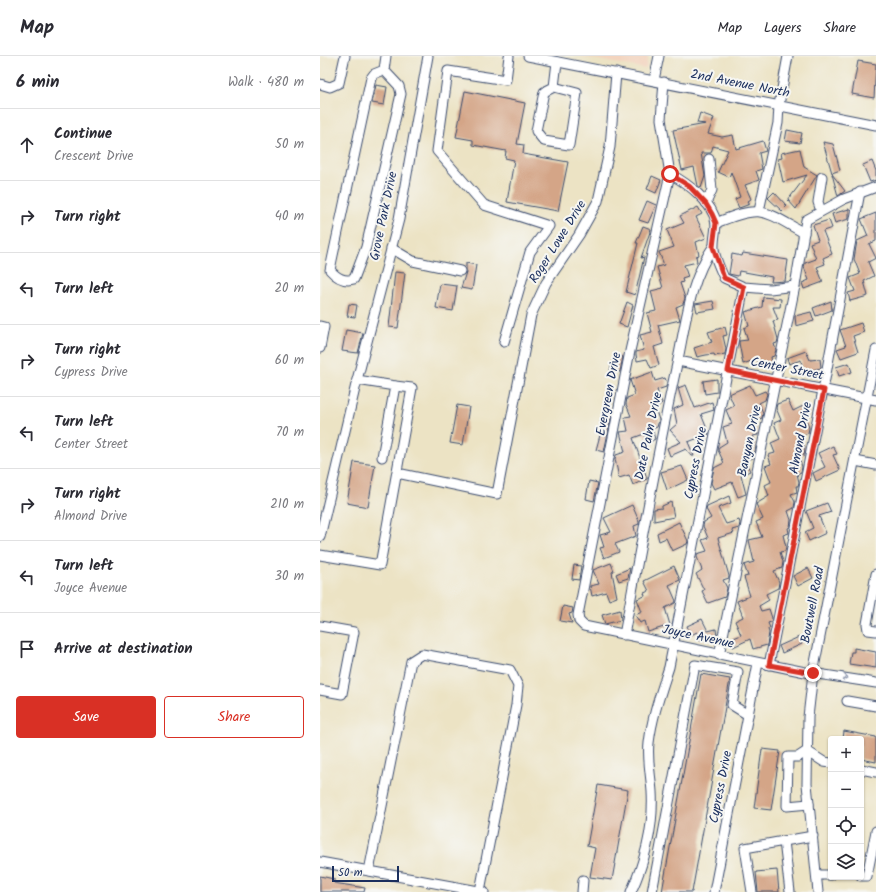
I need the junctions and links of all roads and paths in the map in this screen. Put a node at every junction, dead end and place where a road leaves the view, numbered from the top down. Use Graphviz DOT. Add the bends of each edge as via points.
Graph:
graph roads {
  1 [pos="344,56"];
  2 [pos="386,56"];
  3 [pos="428,56"];
  4 [pos="508,56"];
  5 [pos="528,56"];
  6 [pos="659,56"];
  7 [pos="788,56"];
  8 [pos="557,62"];
  9 [pos="384,70"];
  10 [pos="616,73"];
  11 [pos="654,80"];
  12 [pos="664,82"];
  13 [pos="320,84"];
  14 [pos="554,87"];
  15 [pos="778,105"];
  16 [pos="876,125"];
  17 [pos="709,159"];
  18 [pos="670,174"];
  19 [pos="822,177"];
  20 [pos="876,187"];
  21 [pos="860,192"];
  22 [pos="706,204"];
  23 [pos="759,211"];
  24 [pos="821,211"];
  25 [pos="716,223"];
  26 [pos="804,233"];
  27 [pos="713,247"];
  28 [pos="391,248"];
  29 [pos="460,271"];
  30 [pos="795,286"];
  31 [pos="744,287"];
  32 [pos="320,326"];
  33 [pos="504,342"];
  34 [pos="320,348"];
  35 [pos="876,350"];
  36 [pos="678,361"];
  37 [pos="728,371"];
  38 [pos="357,380"];
  39 [pos="775,380"];
  40 [pos="395,386"];
  41 [pos="824,390"];
  42 [pos="871,399"];
  43 [pos="382,457"];
  44 [pos="855,461"];
  45 [pos="876,465"];
  46 [pos="397,473"];
  47 [pos="320,537"];
  48 [pos="320,555"];
  49 [pos="876,574"];
  50 [pos="874,599"];
  51 [pos="579,621"];
  52 [pos="320,626"];
  53 [pos="876,631"];
  54 [pos="624,635"];
  55 [pos="673,645"];
  56 [pos="719,654"];
  57 [pos="758,662"];
  58 [pos="769,665"];
  59 [pos="813,673"];
  60 [pos="876,682"];
  61 [pos="320,690"];
  62 [pos="847,701"];
  63 [pos="876,706"];
  64 [pos="748,715"];
  65 [pos="807,751"];
  66 [pos="828,763"];
  67 [pos="864,770"];
  68 [pos="876,772"];
  69 [pos="809,804"];
  70 [pos="876,831"];
  71 [pos="813,836"];
  72 [pos="784,841"];
  73 [pos="320,862"];
  74 [pos="369,871"];
  75 [pos="817,875"];
  76 [pos="828,875"];
  77 [pos="864,876"];
  78 [pos="583,880"];
  79 [pos="440,888"];
  80 [pos="482,892"];
  81 [pos="582,892"];
  82 [pos="631,892"];
  83 [pos="652,892"];
  84 [pos="714,892"];
  85 [pos="752,892"];
  86 [pos="790,892"];
  87 [pos="818,892"];
  1 -- 13 [label="street" via="339,84 330,87"];
  2 -- 9 [label="street"];
  3 -- 28 [label="street, Grove Park Drive" via="399,219"];
  4 -- 33 [label="street" via="506,80 448,71 437,151 484,205 549,226 530,252"];
  5 -- 8 [label="street, 2nd Avenue North"];
  6 -- 11 [label="street"];
  7 -- 15 [label="street"];
  8 -- 10 [label="street, 2nd Avenue North"];
  8 -- 14 [label="street"];
  9 -- 9 [label="street" via="399,86 401,94 366,247 354,280 344,280 330,270 371,78"];
  10 -- 11 [label="street, 2nd Avenue North"];
  10 -- 46 [label="street, Roger Lowe Drive" via="610,147 598,201 579,235 546,283 531,315 497,494"];
  11 -- 12 [label="street, 2nd Avenue North"];
  12 -- 15 [label="street, 2nd Avenue North"];
  12 -- 18 [label="street" via="661,119"];
  14 -- 14 [label="street" via="544,92 536,132 544,141 569,145 577,93"];
  15 -- 16 [label="street, 2nd Avenue North"];
  15 -- 23 [label="street" via="778,123"];
  17 -- 22 [label="street" via="712,190"];
  18 -- 22 [label="street" via="689,186"];
  18 -- 51 [label="street, Evergreen Drive" via="630,351 578,615"];
  19 -- 24 [label="street" via="818,202"];
  20 -- 21 [label="street"];
  21 -- 24 [label="street"];
  21 -- 41 [label="street, Almond Drive"];
  22 -- 25 [label="street"];
  23 -- 25 [label="street" via="738,214"];
  23 -- 26 [label="street" via="780,218"];
  24 -- 26 [label="street, Banyan Drive" via="806,220"];
  25 -- 27 [label="street"];
  26 -- 30 [label="street, Banyan Drive"];
  27 -- 31 [label="street" via="724,278"];
  27 -- 36 [label="street, Date Palm Drive" via="700,267 688,307"];
  28 -- 29 [label="street" via="413,261"];
  28 -- 38 [label="street, Grove Park Drive"];
  30 -- 31 [label="street" via="770,289"];
  30 -- 39 [label="street, Banyan Drive"];
  31 -- 37 [label="street, Cypress Drive"];
  32 -- 34 [label="street" via="324,326"];
  35 -- 42 [label="street, Boutwell Road"];
  36 -- 37 [label="street, Center Street"];
  36 -- 54 [label="street, Date Palm Drive" via="658,448"];
  37 -- 39 [label="street, Center Street"];
  37 -- 55 [label="street, Cypress Drive"];
  38 -- 40 [label="street"];
  38 -- 47 [label="street, Grove Park Drive"];
  39 -- 41 [label="street, Center Street"];
  39 -- 56 [label="street, Banyan Drive"];
  40 -- 43 [label="street"];
  40 -- 46 [label="street" via="412,388"];
  41 -- 42 [label="street, Center Street"];
  41 -- 58 [label="street, Almond Drive"];
  42 -- 44 [label="street, Boutwell Road"];
  44 -- 45 [label="street"];
  44 -- 59 [label="street, Boutwell Road"];
  46 -- 48 [label="street" via="380,565"];
  49 -- 50 [label="street"];
  50 -- 53 [label="street" via="867,624 868,630"];
  51 -- 54 [label="street, Joyce Avenue" via="584,626"];
  52 -- 61 [label="street" via="354,632 342,694"];
  54 -- 55 [label="street, Joyce Avenue"];
  55 -- 56 [label="street, Joyce Avenue"];
  55 -- 82 [label="street, Cypress Drive" via="648,745 652,793 646,852"];
  56 -- 57 [label="street, Joyce Avenue"];
  57 -- 58 [label="street, Joyce Avenue"];
  57 -- 64 [label="street, Cypress Drive"];
  58 -- 59 [label="street, Joyce Avenue"];
  59 -- 60 [label="street, Joyce Avenue, one-way"];
  59 -- 65 [label="street, Boutwell Road"];
  62 -- 63 [label="street"];
  64 -- 83 [label="street" via="732,705 738,672 695,665"];
  64 -- 84 [label="street, Cypress Drive"];
  65 -- 66 [label="street"];
  65 -- 69 [label="street, Boutwell Road"];
  65 -- 69 [label="street" via="798,757 788,757 787,806"];
  67 -- 68 [label="street"];
  69 -- 71 [label="street, Boutwell Road"];
  70 -- 77 [label="street" via="867,876"];
  71 -- 72 [label="street"];
  71 -- 75 [label="street, Boutwell Road"];
  72 -- 85 [label="street" via="745,848"];
  72 -- 86 [label="street"];
  73 -- 74 [label="street"];
  74 -- 79 [label="street"];
  74 -- 80 [label="street" via="411,661 422,654 510,670 518,686 516,705"];
  75 -- 76 [label="street"];
  75 -- 87 [label="street, Boutwell Road"];
  78 -- 81 [label="street"];
  79 -- 80 [label="street"];
}
